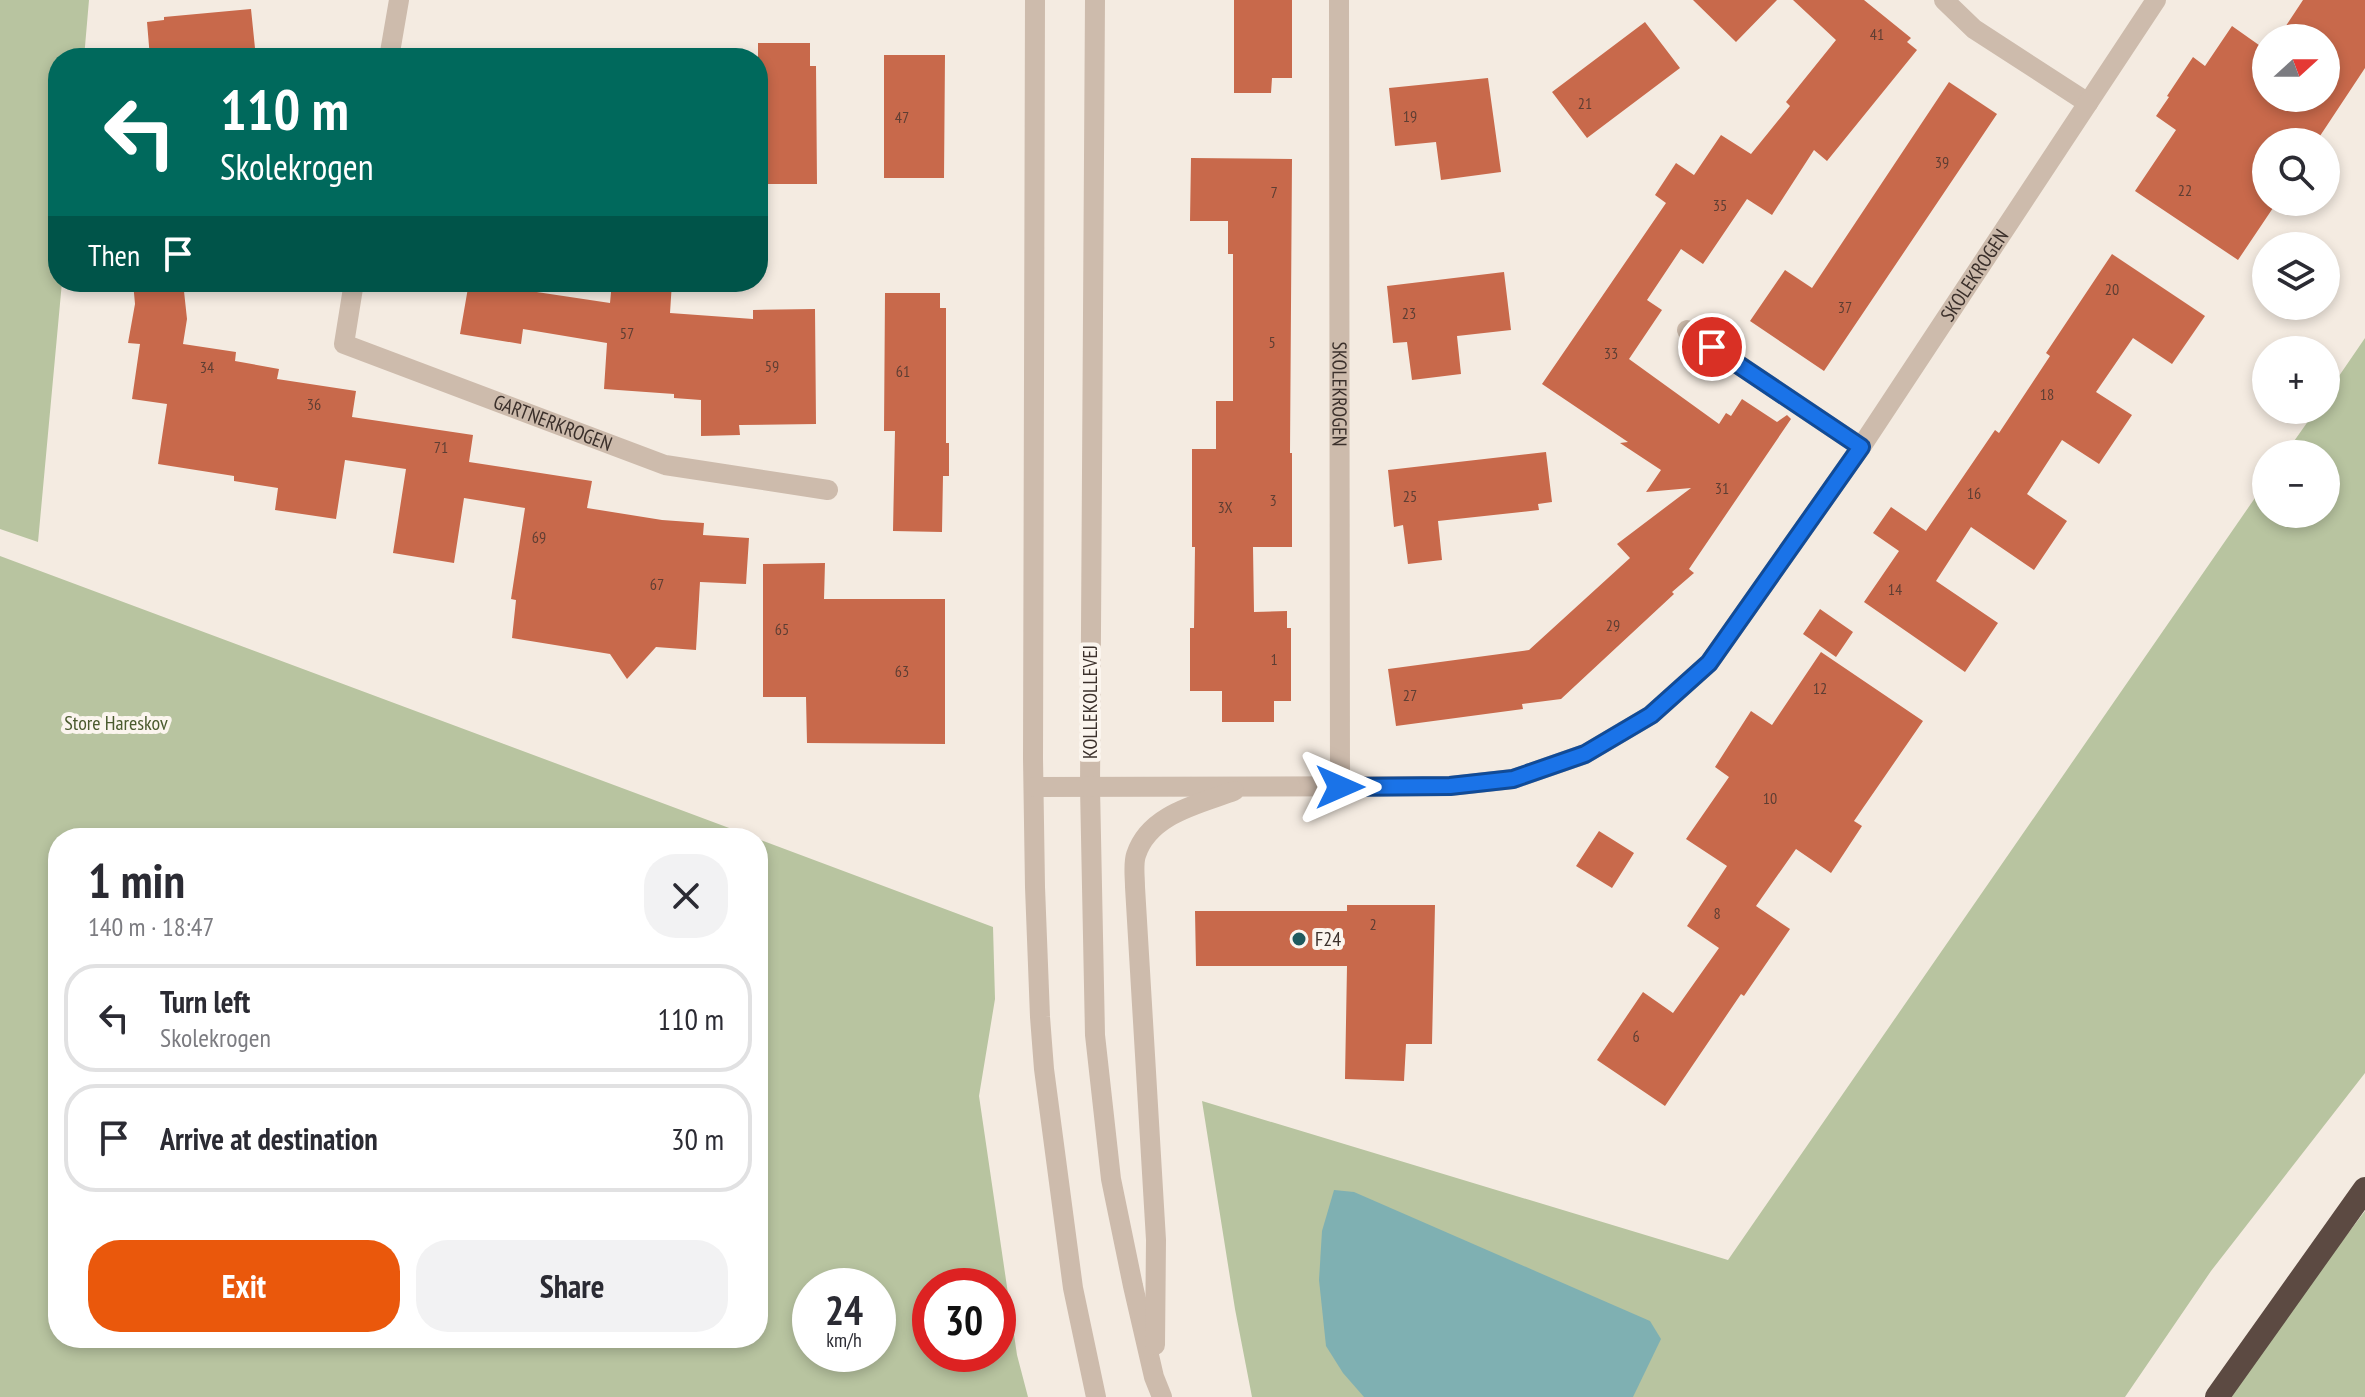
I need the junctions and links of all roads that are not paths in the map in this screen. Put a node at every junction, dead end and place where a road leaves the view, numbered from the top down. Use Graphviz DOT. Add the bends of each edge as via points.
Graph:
graph roads {
  1 [pos="399,0"];
  2 [pos="1035,0"];
  3 [pos="1095,0"];
  4 [pos="1339,0"];
  5 [pos="1944,0"];
  6 [pos="2156,0"];
  7 [pos="391,48"];
  8 [pos="2088,103"];
  9 [pos="352,292"];
  10 [pos="1687,330"];
  11 [pos="1861,447"];
  12 [pos="828,490"];
  13 [pos="1245,786"];
  14 [pos="1034,787"];
  15 [pos="1090,787"];
  16 [pos="1340,787"];
  17 [pos="2365,1189"];
  18 [pos="1154,1377"];
  19 [pos="1096,1397"];
  20 [pos="1162,1397"];
  21 [pos="2217,1397"];
  1 -- 7 [label="street"];
  2 -- 14 [label="street"];
  3 -- 15 [label="street, KOLLEKOLLEVEJ"];
  4 -- 16 [label="street, SKOLEKROGEN"];
  5 -- 8 [label="street" via="1974,29"];
  6 -- 8 [label="street, SKOLEKROGEN"];
  8 -- 11 [label="street, SKOLEKROGEN"];
  9 -- 12 [label="street, GARTNERKROGEN" via="344,344 665,465"];
  10 -- 11 [label="street"];
  11 -- 16 [label="street, SKOLEKROGEN" via="1709,663 1651,715 1585,754 1513,779 1450,786"];
  13 -- 15 [label="street, SKOLEKROGEN"];
  13 -- 16 [label="street, SKOLEKROGEN"];
  13 -- 18 [label="street" via="1175,813 1150,830 1136,855 1156,1240"];
  14 -- 15 [label="street, SKOLEKROGEN"];
  14 -- 19 [label="street" via="1044,1069 1073,1288"];
  15 -- 18 [label="street, KOLLEKOLLEVEJ" via="1101,1093 1111,1179"];
  17 -- 21 [label="highway"];
  18 -- 20 [label="street, KOLLEKOLLEVEJ"];
}
